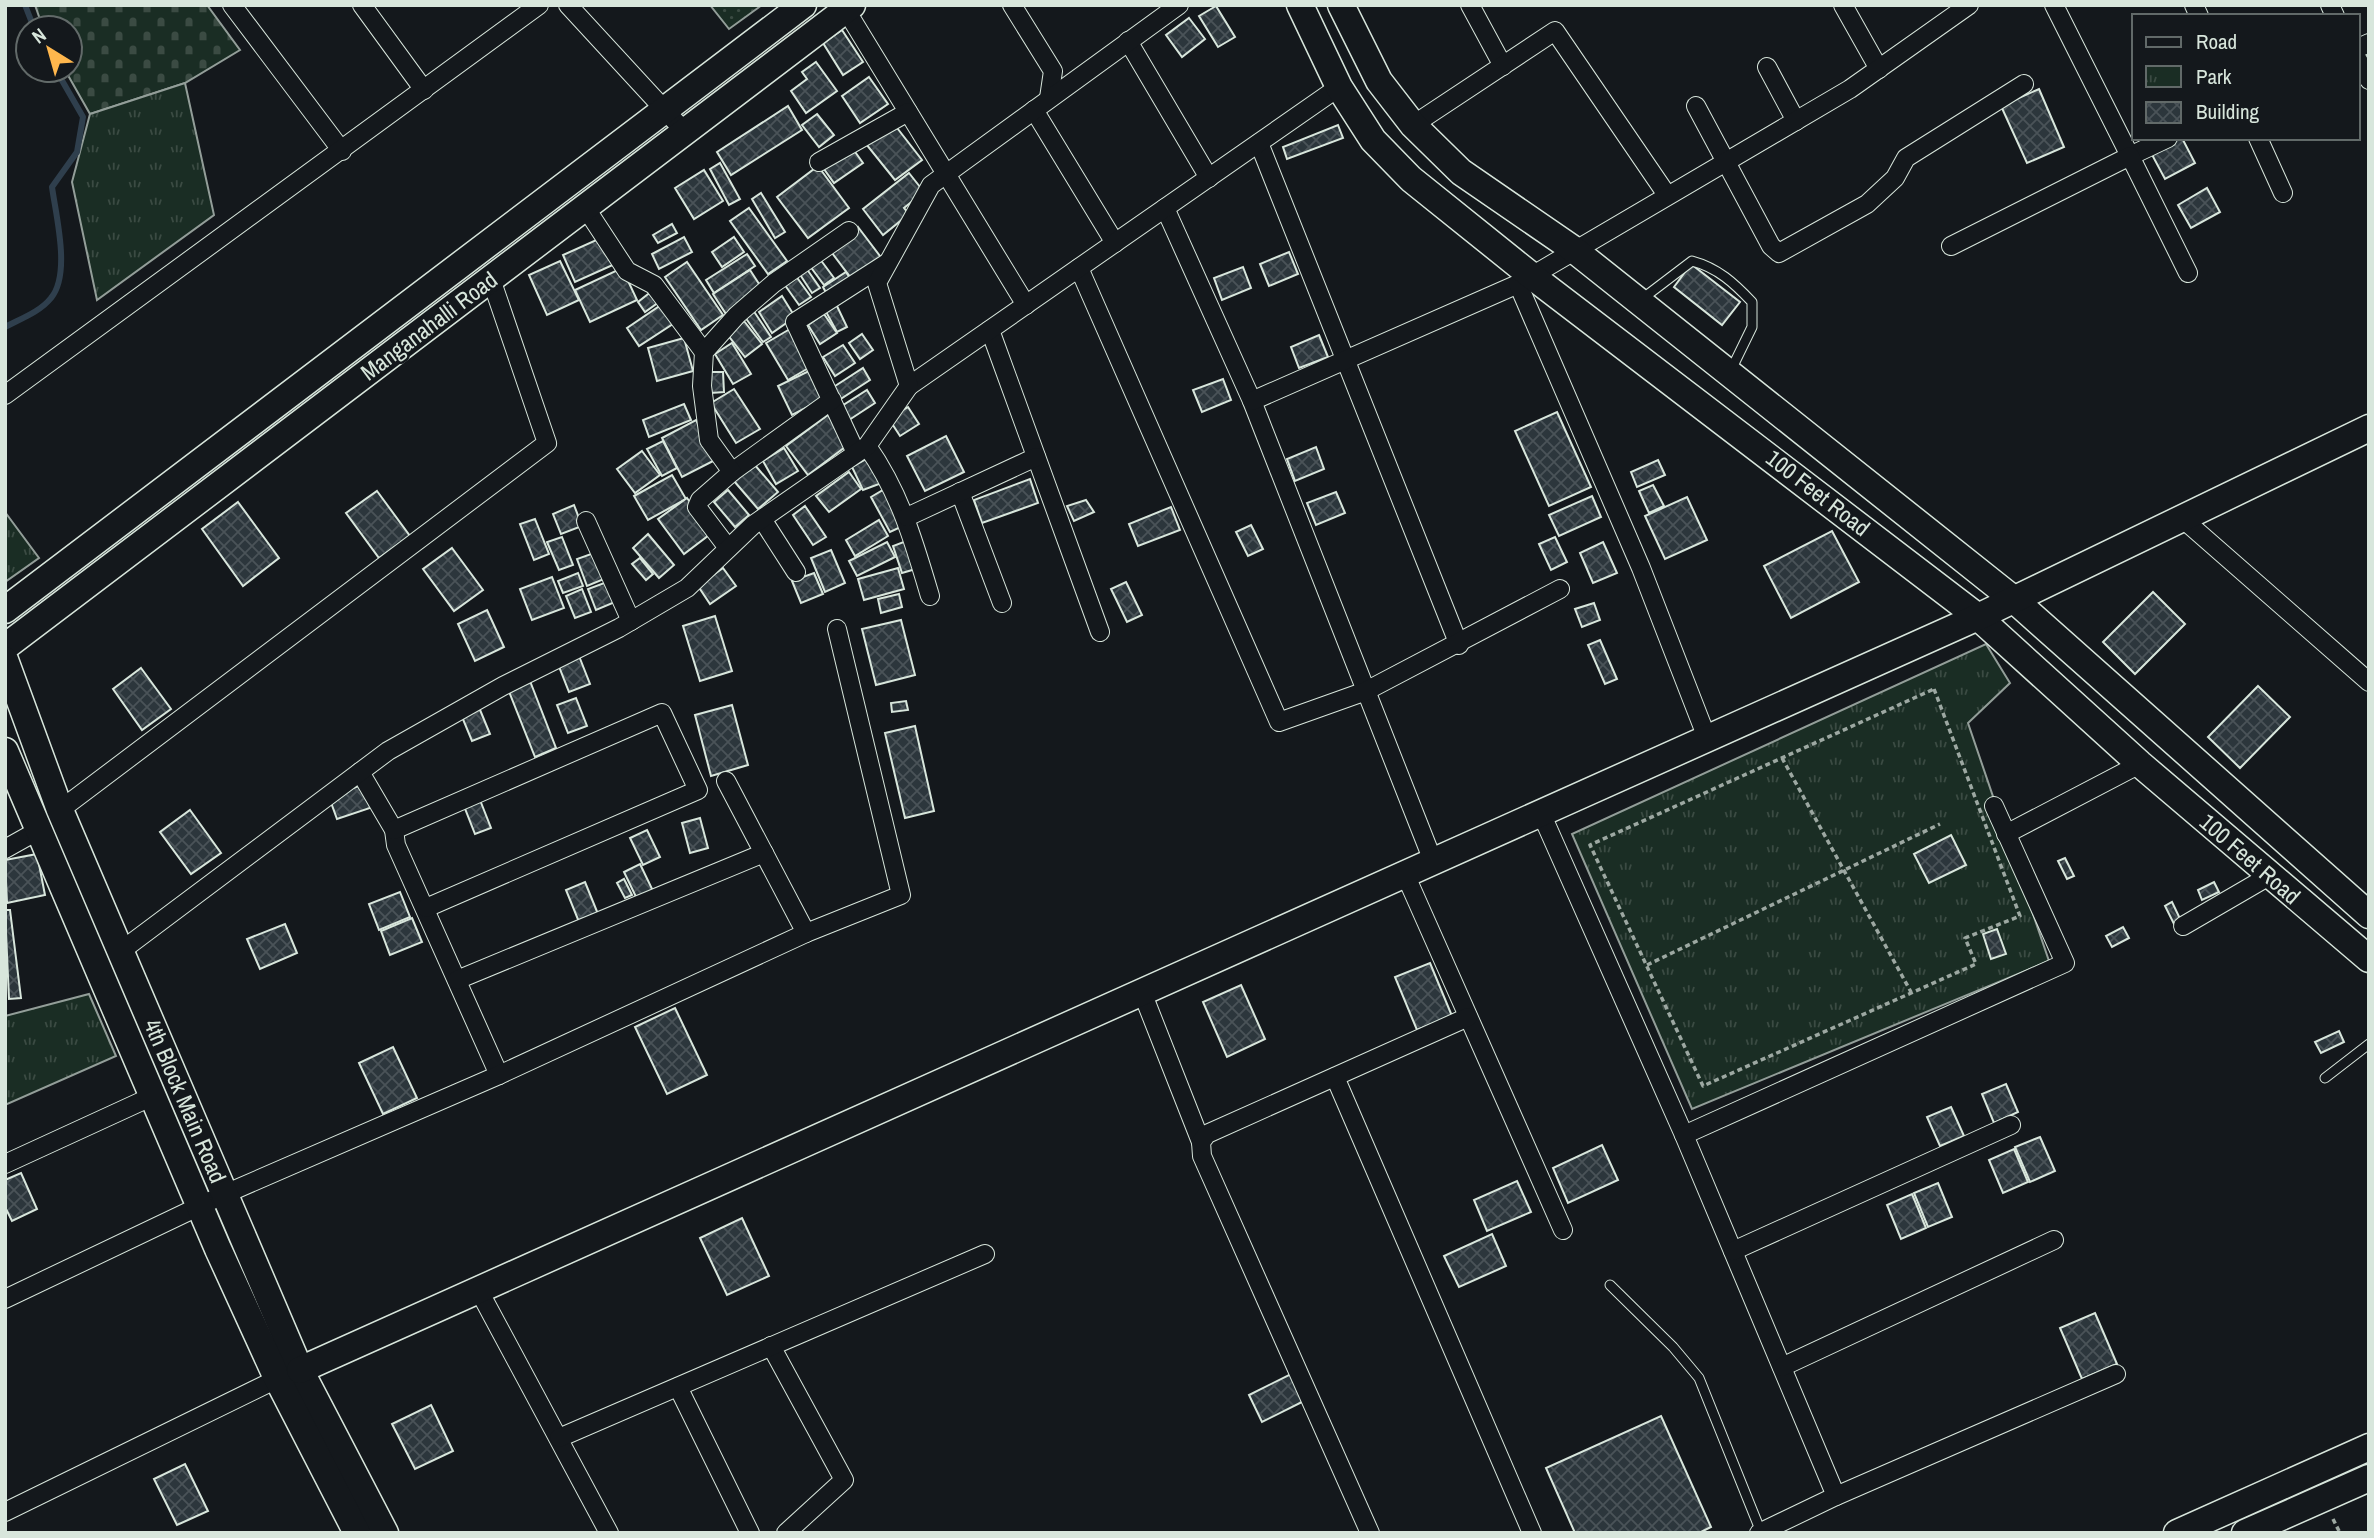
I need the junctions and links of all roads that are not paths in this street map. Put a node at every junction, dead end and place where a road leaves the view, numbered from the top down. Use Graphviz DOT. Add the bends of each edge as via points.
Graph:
graph roads {
  1 [pos="232,5"];
  2 [pos="362,5"];
  3 [pos="539,5"];
  4 [pos="568,5"];
  5 [pos="803,5"];
  6 [pos="1012,5"];
  7 [pos="1179,5"];
  8 [pos="1300,5"];
  9 [pos="1341,5"];
  10 [pos="1470,5"];
  11 [pos="1843,5"];
  12 [pos="1969,5"];
  13 [pos="2054,5"];
  14 [pos="849,8"];
  15 [pos="1128,41"];
  16 [pos="2360,64"];
  17 [pos="1503,65"];
  18 [pos="1767,66"];
  19 [pos="1879,69"];
  20 [pos="2369,80"];
  21 [pos="2024,84"];
  22 [pos="1339,88"];
  23 [pos="425,90"];
  24 [pos="1049,98"];
  25 [pos="1696,106"];
  26 [pos="665,109"];
  27 [pos="1034,110"];
  28 [pos="908,112"];
  29 [pos="1796,121"];
  30 [pos="1413,125"];
  31 [pos="685,132"];
  32 [pos="2164,140"];
  33 [pos="2259,140"];
  34 [pos="1259,143"];
  35 [pos="342,152"];
  36 [pos="2130,156"];
  37 [pos="819,162"];
  38 [pos="1726,162"];
  39 [pos="946,174"];
  40 [pos="1209,178"];
  41 [pos="2283,193"];
  42 [pos="1667,195"];
  43 [pos="585,207"];
  44 [pos="1165,208"];
  45 [pos="849,231"];
  46 [pos="1115,243"];
  47 [pos="1951,246"];
  48 [pos="1573,249"];
  49 [pos="887,263"];
  50 [pos="1079,268"];
  51 [pos="2188,273"];
  52 [pos="491,279"];
  53 [pos="1525,280"];
  54 [pos="1638,302"];
  55 [pos="1026,305"];
  56 [pos="990,330"];
  57 [pos="704,352"];
  58 [pos="1344,362"];
  59 [pos="1731,372"];
  60 [pos="909,386"];
  61 [pos="5,395"];
  62 [pos="832,400"];
  63 [pos="1252,401"];
  64 [pos="2369,428"];
  65 [pos="862,449"];
  66 [pos="1036,457"];
  67 [pos="732,472"];
  68 [pos="960,492"];
  69 [pos="907,517"];
  70 [pos="762,519"];
  71 [pos="2183,519"];
  72 [pos="586,521"];
  73 [pos="728,548"];
  74 [pos="796,572"];
  75 [pos="1560,589"];
  76 [pos="930,596"];
  77 [pos="2012,598"];
  78 [pos="1002,603"];
  79 [pos="5,610"];
  80 [pos="1978,617"];
  81 [pos="631,621"];
  82 [pos="837,629"];
  83 [pos="1100,632"];
  84 [pos="1459,645"];
  85 [pos="5,648"];
  86 [pos="5,660"];
  87 [pos="2369,682"];
  88 [pos="1366,691"];
  89 [pos="1707,738"];
  90 [pos="5,751"];
  91 [pos="2140,764"];
  92 [pos="360,772"];
  93 [pos="726,781"];
  94 [pos="1994,806"];
  95 [pos="60,810"];
  96 [pos="1541,813"];
  97 [pos="39,830"];
  98 [pos="394,830"];
  99 [pos="2006,834"];
  100 [pos="5,849"];
  101 [pos="764,853"];
  102 [pos="1433,861"];
  103 [pos="1405,874"];
  104 [pos="2269,876"];
  105 [pos="426,908"];
  106 [pos="2369,915"];
  107 [pos="2183,926"];
  108 [pos="807,933"];
  109 [pos="121,951"];
  110 [pos="2369,959"];
  111 [pos="457,980"];
  112 [pos="1142,992"];
  113 [pos="1468,1017"];
  114 [pos="2369,1044"];
  115 [pos="499,1074"];
  116 [pos="1335,1077"];
  117 [pos="2325,1078"];
  118 [pos="153,1096"];
  119 [pos="2011,1125"];
  120 [pos="1684,1135"];
  121 [pos="1201,1142"];
  122 [pos="5,1164"];
  123 [pos="225,1194"];
  124 [pos="200,1207"];
  125 [pos="1563,1230"];
  126 [pos="2054,1240"];
  127 [pos="1733,1251"];
  128 [pos="985,1254"];
  129 [pos="1610,1285"];
  130 [pos="478,1289"];
  131 [pos="5,1299"];
  132 [pos="771,1346"];
  133 [pos="1782,1367"];
  134 [pos="288,1374"];
  135 [pos="2116,1374"];
  136 [pos="678,1387"];
  137 [pos="559,1438"];
  138 [pos="2369,1447"];
  139 [pos="2369,1478"];
  140 [pos="1836,1496"];
  141 [pos="5,1511"];
  142 [pos="352,1531"];
  143 [pos="1760,1532"];
  144 [pos="385,1533"];
  145 [pos="609,1533"];
  146 [pos="750,1533"];
  147 [pos="786,1533"];
  148 [pos="1370,1533"];
  149 [pos="1532,1533"];
  150 [pos="2177,1533"];
  151 [pos="2245,1533"];
  1 -- 35 [label="street"];
  2 -- 23 [label="street"];
  3 -- 23 [label="street"];
  4 -- 26 [label="street"];
  5 -- 26 [label="street, Manganahalli Road"];
  6 -- 24 [label="street" via="1053,71"];
  7 -- 15 [label="street"];
  8 -- 22 [label="street, 100 Feet Road"];
  9 -- 30 [label="street, 100 Feet Road" via="1379,81"];
  10 -- 17 [label="street"];
  11 -- 19 [label="street"];
  12 -- 19 [label="street"];
  13 -- 36 [label="street"];
  14 -- 28 [label="street"];
  14 -- 31 [label="street, Manganahalli Road"];
  15 -- 24 [label="street"];
  15 -- 40 [label="street"];
  16 -- 20 [label="street"];
  17 -- 30 [label="street"];
  17 -- 42 [label="street" via="1555,31"];
  18 -- 29 [label="street"];
  19 -- 29 [label="street"];
  21 -- 38 [label="street" via="1906,158 1895,178 1867,204 1779,253"];
  22 -- 34 [label="street"];
  22 -- 53 [label="street, 100 Feet Road" via="1373,140"];
  23 -- 35 [label="street"];
  24 -- 27 [label="street"];
  25 -- 38 [label="street"];
  26 -- 31 [label="street"];
  26 -- 79 [label="street, Manganahalli Road"];
  27 -- 39 [label="street"];
  27 -- 46 [label="street"];
  28 -- 37 [label="street"];
  28 -- 39 [label="street"];
  29 -- 38 [label="street"];
  30 -- 48 [label="street, 100 Feet Road" via="1461,172"];
  31 -- 43 [label="street, Manganahalli Road"];
  32 -- 36 [label="street"];
  33 -- 41 [label="street"];
  34 -- 40 [label="street"];
  34 -- 58 [label="street"];
  35 -- 61 [label="street"];
  36 -- 47 [label="street"];
  36 -- 51 [label="street"];
  38 -- 42 [label="street"];
  39 -- 49 [label="street" via="931,185"];
  39 -- 55 [label="street"];
  40 -- 44 [label="street"];
  42 -- 48 [label="street"];
  43 -- 52 [label="street, Manganahalli Road"];
  43 -- 57 [label="street" via="627,271 654,285"];
  44 -- 46 [label="street"];
  44 -- 63 [label="street"];
  45 -- 57 [label="street" via="774,284 737,315"];
  46 -- 50 [label="street"];
  48 -- 53 [label="street"];
  48 -- 54 [label="street, 100 Feet Road"];
  49 -- 60 [label="street" via="877,283"];
  49 -- 62 [label="street" via="795,322"];
  50 -- 55 [label="street"];
  50 -- 88 [label="street" via="1279,722"];
  52 -- 85 [label="street, Manganahalli Road"];
  52 -- 95 [label="street" via="547,443"];
  53 -- 58 [label="street"];
  53 -- 80 [label="street, 100 Feet Road"];
  53 -- 89 [label="street"];
  54 -- 59 [label="street, 100 Feet Road"];
  54 -- 59 [label="lane" via="1692,261 1712,266 1752,302 1752,327"];
  55 -- 56 [label="street"];
  56 -- 60 [label="street"];
  56 -- 66 [label="street"];
  57 -- 67 [label="street" via="702,386 709,440"];
  58 -- 63 [label="street"];
  58 -- 84 [label="street"];
  59 -- 77 [label="street, 100 Feet Road"];
  60 -- 65 [label="street"];
  62 -- 65 [label="street"];
  62 -- 67 [label="street"];
  63 -- 88 [label="street"];
  64 -- 71 [label="street"];
  65 -- 69 [label="street" via="888,476"];
  65 -- 70 [label="street"];
  66 -- 68 [label="street"];
  66 -- 83 [label="street"];
  67 -- 73 [label="street" via="697,507"];
  68 -- 69 [label="street"];
  68 -- 78 [label="street"];
  69 -- 76 [label="street"];
  70 -- 73 [label="street"];
  70 -- 74 [label="street"];
  71 -- 77 [label="street"];
  71 -- 87 [label="street"];
  72 -- 81 [label="street"];
  73 -- 81 [label="street" via="687,588"];
  75 -- 84 [label="street"];
  77 -- 80 [label="street"];
  77 -- 106 [label="street, 100 Feet Road"];
  80 -- 89 [label="street"];
  80 -- 91 [label="street, 100 Feet Road"];
  81 -- 92 [label="street" via="503,686 388,751"];
  82 -- 108 [label="street" via="901,895"];
  84 -- 88 [label="street"];
  86 -- 95 [label="street, 4th Block Main Road"];
  88 -- 102 [label="street"];
  89 -- 96 [label="street"];
  90 -- 97 [label="street, 4th Block Main Road"];
  91 -- 99 [label="street"];
  91 -- 104 [label="street, 100 Feet Road"];
  92 -- 98 [label="street"];
  92 -- 109 [label="street"];
  93 -- 101 [label="street"];
  94 -- 99 [label="street"];
  95 -- 109 [label="street, 4th Block Main Road"];
  96 -- 102 [label="street"];
  96 -- 120 [label="street"];
  97 -- 100 [label="street"];
  97 -- 118 [label="street, 4th Block Main Road"];
  98 -- 105 [label="street" via="396,845"];
  98 -- 105 [label="street" via="662,713 698,790"];
  99 -- 120 [label="street" via="2065,963"];
  101 -- 108 [label="street"];
  101 -- 111 [label="street"];
  102 -- 103 [label="street"];
  103 -- 112 [label="street"];
  103 -- 113 [label="street"];
  104 -- 107 [label="street"];
  104 -- 110 [label="street, 100 Feet Road"];
  105 -- 111 [label="street"];
  108 -- 115 [label="street"];
  109 -- 123 [label="street, 4th Block Main Road"];
  111 -- 115 [label="street"];
  112 -- 121 [label="street"];
  112 -- 130 [label="street"];
  113 -- 116 [label="street"];
  113 -- 125 [label="street"];
  114 -- 117 [label="lane"];
  115 -- 123 [label="street"];
  116 -- 121 [label="street" via="1208,1134"];
  116 -- 149 [label="street"];
  118 -- 122 [label="street"];
  118 -- 124 [label="street, 4th Block Main Road"];
  119 -- 127 [label="street"];
  120 -- 127 [label="street"];
  121 -- 148 [label="street" via="1202,1156"];
  123 -- 124 [label="street"];
  123 -- 134 [label="street, 4th Block Main Road"];
  124 -- 131 [label="street"];
  124 -- 134 [label="street, 4th Block Main Road"];
  126 -- 133 [label="street"];
  127 -- 133 [label="street"];
  128 -- 132 [label="street"];
  129 -- 143 [label="lane" via="1699,1378"];
  130 -- 134 [label="street"];
  130 -- 137 [label="street"];
  132 -- 136 [label="street"];
  132 -- 147 [label="street" via="844,1480"];
  133 -- 140 [label="street"];
  134 -- 141 [label="street"];
  134 -- 142 [label="street, 4th Block Main Road"];
  134 -- 144 [label="street, 4th Block Main Road"];
  135 -- 140 [label="street"];
  136 -- 137 [label="street"];
  136 -- 146 [label="street"];
  137 -- 145 [label="street"];
  138 -- 150 [label="street"];
  139 -- 151 [label="street"];
  140 -- 143 [label="street"];
}
